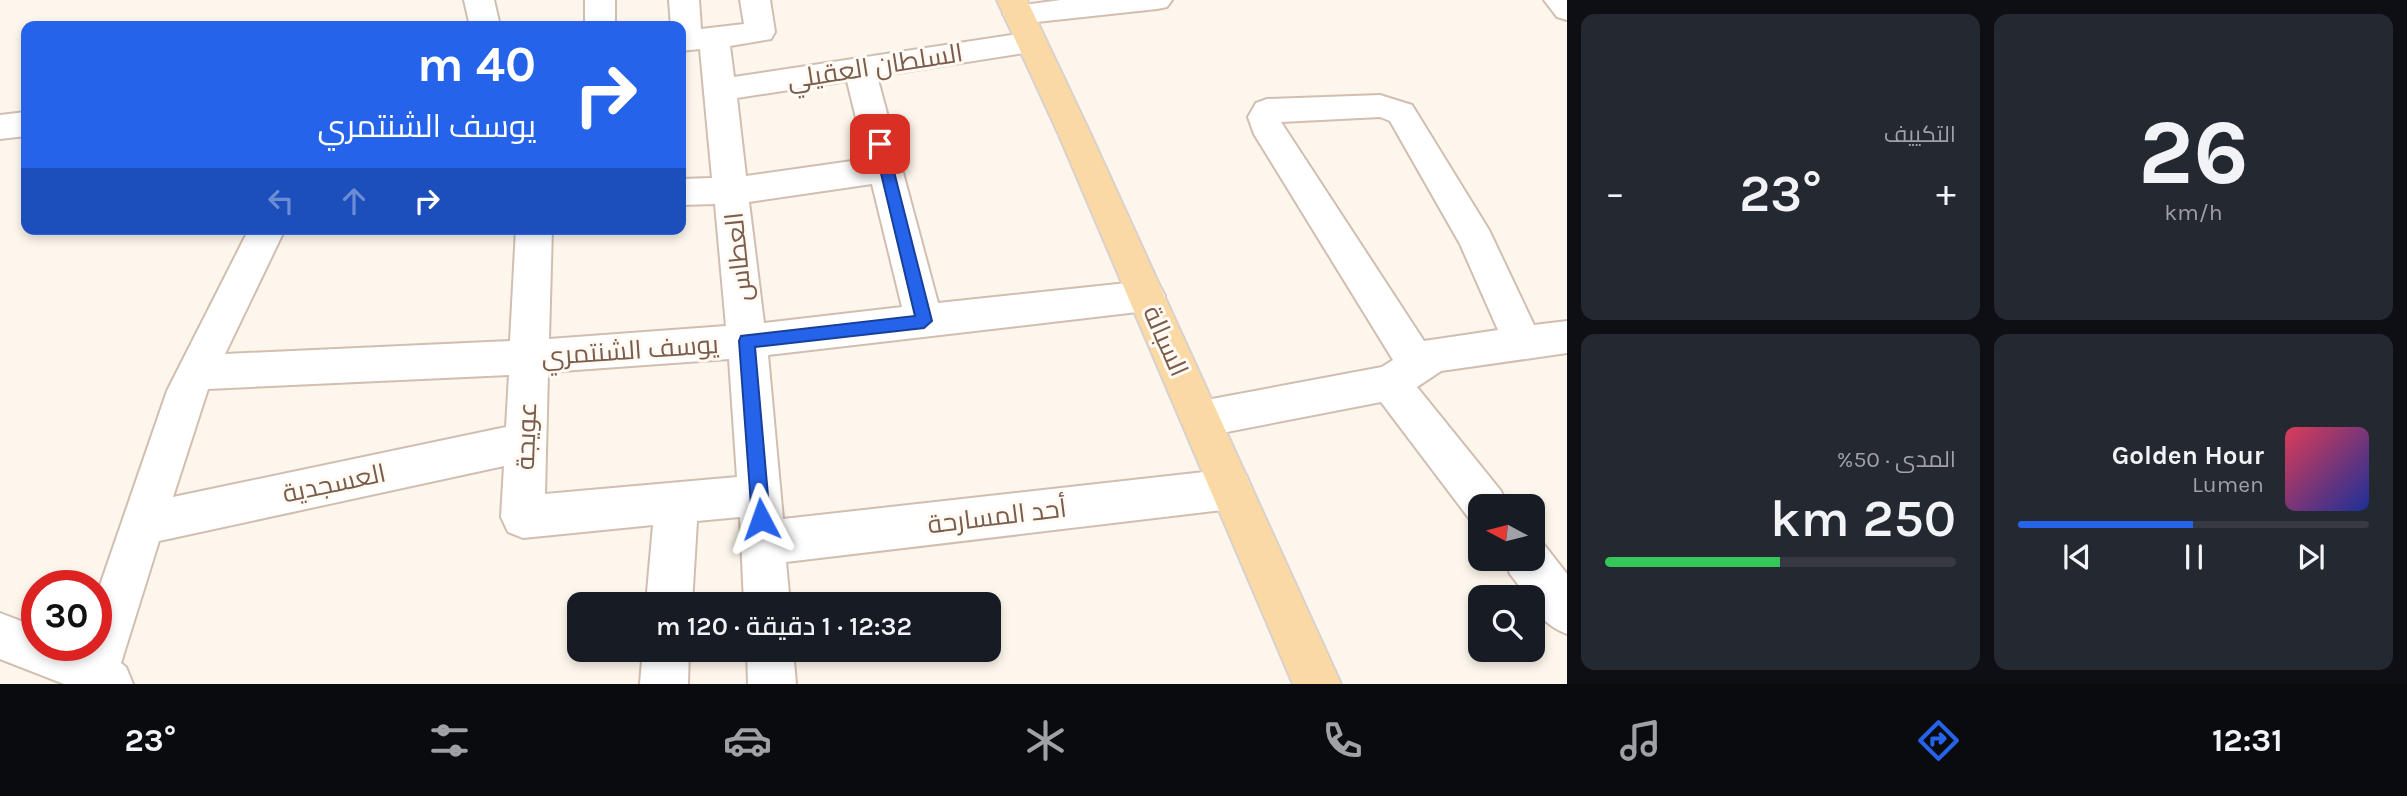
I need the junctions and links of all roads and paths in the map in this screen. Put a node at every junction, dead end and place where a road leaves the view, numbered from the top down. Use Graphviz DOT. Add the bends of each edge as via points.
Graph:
graph roads {
  1 [pos="479,0"];
  2 [pos="600,0"];
  3 [pos="684,0"];
  4 [pos="755,0"];
  5 [pos="1157,0"];
  6 [pos="1559,0"];
  7 [pos="1567,9"];
  8 [pos="1020,19"];
  9 [pos="484,21"];
  10 [pos="600,21"];
  11 [pos="694,39"];
  12 [pos="859,68"];
  13 [pos="719,90"];
  14 [pos="21,125"];
  15 [pos="0,127"];
  16 [pos="887,169"];
  17 [pos="731,191"];
  18 [pos="686,192"];
  19 [pos="264,235"];
  20 [pos="534,235"];
  21 [pos="1146,296"];
  22 [pos="924,321"];
  23 [pos="1567,337"];
  24 [pos="747,341"];
  25 [pos="1522,341"];
  26 [pos="529,357"];
  27 [pos="196,372"];
  28 [pos="1404,374"];
  29 [pos="1200,419"];
  30 [pos="526,442"];
  31 [pos="1231,489"];
  32 [pos="1479,494"];
  33 [pos="760,495"];
  34 [pos="677,503"];
  35 [pos="143,524"];
  36 [pos="763,543"];
  37 [pos="1536,571"];
  38 [pos="670,592"];
  39 [pos="766,592"];
  40 [pos="1567,611"];
  41 [pos="0,636"];
  42 [pos="665,662"];
  43 [pos="770,662"];
  44 [pos="102,678"];
  45 [pos="664,684"];
  46 [pos="772,684"];
  47 [pos="1317,684"];
  1 -- 9 [label="street"];
  2 -- 10 [label="street"];
  3 -- 11 [label="street, العطاس"];
  4 -- 11 [label="street" via="760,32"];
  5 -- 8 [label="street, السلطان العقيلي"];
  6 -- 7 [label="street"];
  8 -- 12 [label="street, السلطان العقيلي"];
  8 -- 21 [label="main road, السبالة"];
  11 -- 13 [label="street, العطاس"];
  12 -- 13 [label="street, السلطان العقيلي"];
  12 -- 16 [label="street"];
  13 -- 17 [label="street, العطاس"];
  14 -- 15 [label="street"];
  16 -- 17 [label="street"];
  16 -- 22 [label="street"];
  17 -- 18 [label="street"];
  17 -- 24 [label="street, العطاس"];
  19 -- 27 [label="street"];
  20 -- 26 [label="street, عويجة"];
  21 -- 22 [label="street, يوسف الشنتمري"];
  21 -- 29 [label="main road, السبالة"];
  22 -- 24 [label="street, يوسف الشنتمري"];
  23 -- 25 [label="street"];
  24 -- 26 [label="street, يوسف الشنتمري"];
  24 -- 33 [label="street, العطاس"];
  25 -- 28 [label="street" via="1433,355"];
  25 -- 28 [label="street" via="1476,240 1401,113 1380,106 1267,111 1266,126"];
  26 -- 27 [label="street, يوسف الشنتمري"];
  26 -- 30 [label="street, عويجة"];
  27 -- 35 [label="street"];
  28 -- 29 [label="street"];
  28 -- 32 [label="street"];
  29 -- 31 [label="main road, السبالة"];
  30 -- 34 [label="street, عويجة" via="523,517"];
  30 -- 35 [label="street, العسجدية"];
  31 -- 36 [label="street, أحد المسارحة"];
  31 -- 47 [label="main road, السبالة"];
  33 -- 34 [label="street"];
  33 -- 36 [label="street, العطاس"];
  34 -- 38 [label="street"];
  35 -- 44 [label="street"];
  36 -- 39 [label="street, العطاس"];
  37 -- 40 [label="street"];
  41 -- 44 [label="street"];
  42 -- 45 [label="street"];
  43 -- 46 [label="street"];
}
